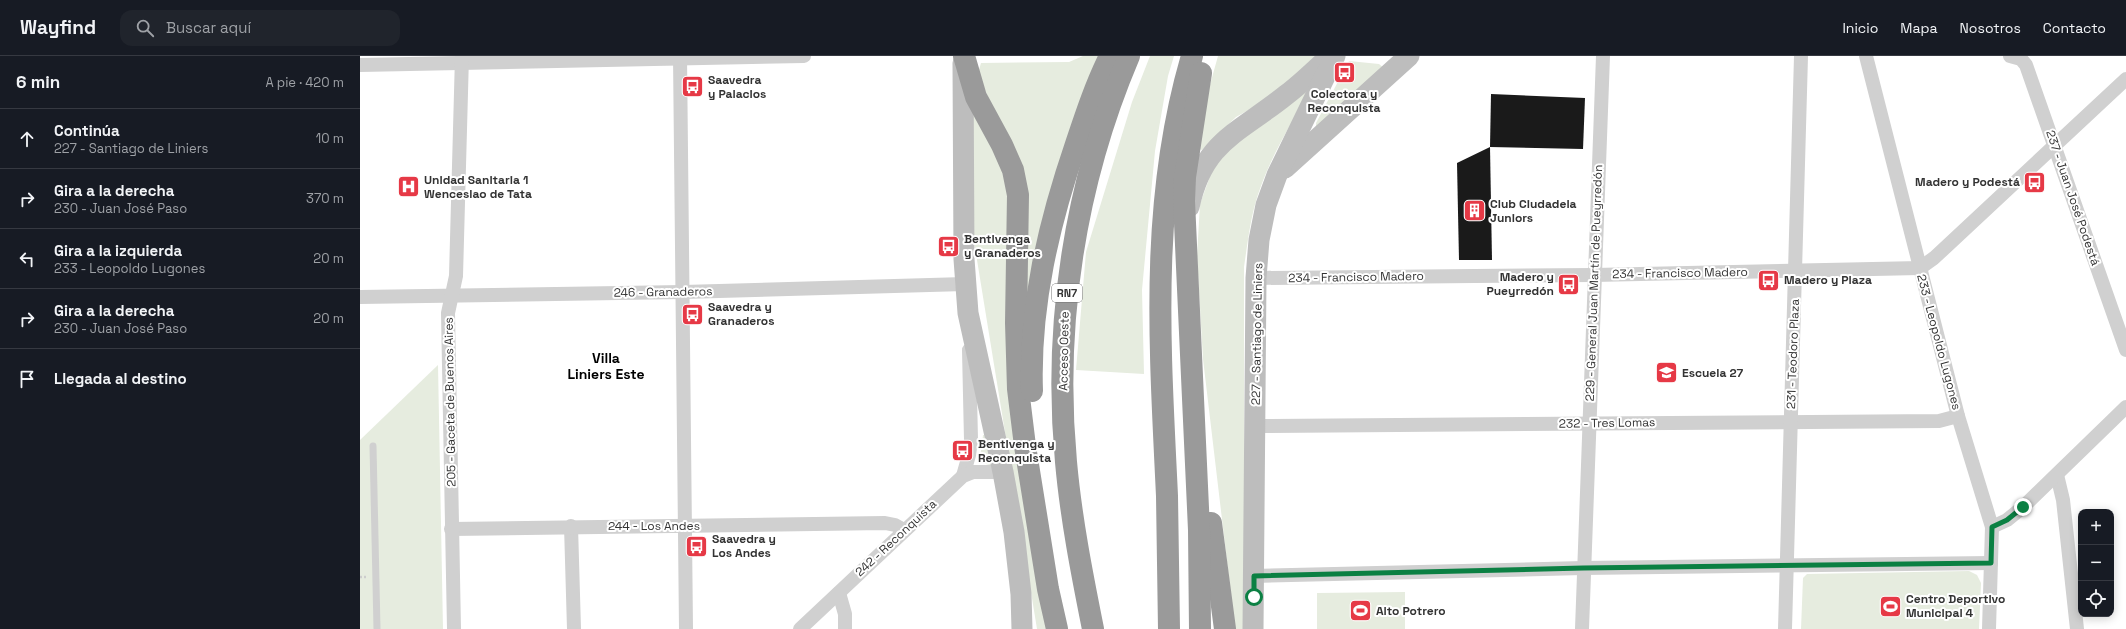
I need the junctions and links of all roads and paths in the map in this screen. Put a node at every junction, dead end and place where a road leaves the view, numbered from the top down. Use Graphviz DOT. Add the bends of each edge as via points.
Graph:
graph roads {
  1 [pos="804,56"];
  2 [pos="963,56"];
  3 [pos="1110,56"];
  4 [pos="1129,56"];
  5 [pos="1192,56"];
  6 [pos="1205,56"];
  7 [pos="1330,56"];
  8 [pos="1335,56"];
  9 [pos="1603,56"];
  10 [pos="1801,56"];
  11 [pos="1866,56"];
  12 [pos="2010,56"];
  13 [pos="1406,57"];
  14 [pos="680,58"];
  15 [pos="462,60"];
  16 [pos="360,66"];
  17 [pos="2126,79"];
  18 [pos="2054,147"];
  19 [pos="1277,175"];
  20 [pos="1185,225"];
  21 [pos="1920,268"];
  22 [pos="1795,272"];
  23 [pos="1594,275"];
  24 [pos="1256,278"];
  25 [pos="965,284"];
  26 [pos="683,292"];
  27 [pos="452,295"];
  28 [pos="360,297"];
  29 [pos="968,313"];
  30 [pos="2126,350"];
  31 [pos="1191,356"];
  32 [pos="2126,407"];
  33 [pos="1958,416"];
  34 [pos="1791,421"];
  35 [pos="1589,423"];
  36 [pos="1256,426"];
  37 [pos="373,446"];
  38 [pos="1003,472"];
  39 [pos="2057,475"];
  40 [pos="963,476"];
  41 [pos="1036,503"];
  42 [pos="571,526"];
  43 [pos="684,526"];
  44 [pos="1992,527"];
  45 [pos="451,529"];
  46 [pos="904,530"];
  47 [pos="1991,563"];
  48 [pos="1786,566"];
  49 [pos="1583,568"];
  50 [pos="1254,576"];
  51 [pos="840,593"];
  52 [pos="377,629"];
  53 [pos="454,629"];
  54 [pos="574,629"];
  55 [pos="686,629"];
  56 [pos="800,629"];
  57 [pos="846,629"];
  58 [pos="1022,629"];
  59 [pos="1057,629"];
  60 [pos="1093,629"];
  61 [pos="1169,629"];
  62 [pos="1200,629"];
  63 [pos="1225,629"];
  64 [pos="1253,629"];
  65 [pos="1582,629"];
  66 [pos="1785,629"];
  67 [pos="1989,629"];
  68 [pos="2077,629"];
  1 -- 14 [label="street"];
  2 -- 25 [label="main road"];
  2 -- 41 [label="highway" via="976,97 1013,170 1018,195 1018,389"];
  3 -- 41 [label="highway" via="1065,175 1047,239 1039,283 1032,386"];
  4 -- 60 [label="highway, Acceso Oeste / RN7" via="1094,156 1072,255 1065,306 1063,411 1066,462 1076,538"];
  5 -- 61 [label="highway" via="1177,116 1166,180 1161,253 1159,348 1167,498"];
  6 -- 20 [label="highway" via="1185,177"];
  7 -- 20 [label="main road" via="1286,95 1239,128 1216,150 1204,164 1196,180"];
  8 -- 19 [label="main road, 227 - Santiago de Liniers"];
  9 -- 23 [label="street, 229 - General Juan Martín de Pueyrredón"];
  10 -- 22 [label="street, 231 - Teodoro Plaza"];
  11 -- 21 [label="street, 233 - Leopoldo Lugones"];
  12 -- 18 [label="street, 237 - Juan José Podestá" via="2021,59 2026,65"];
  13 -- 19 [label="main road"];
  14 -- 15 [label="street"];
  14 -- 26 [label="street"];
  15 -- 16 [label="street"];
  15 -- 27 [label="street, 205 - Gaceta de Buenos Aires" via="456,276"];
  17 -- 18 [label="street"];
  18 -- 21 [label="street"];
  18 -- 30 [label="street, 237 - Juan José Podestá"];
  19 -- 24 [label="main road, 227 - Santiago de Liniers" via="1266,205 1259,240"];
  20 -- 31 [label="highway"];
  21 -- 22 [label="street, 234 - Francisco Madero"];
  21 -- 33 [label="street, 233 - Leopoldo Lugones"];
  22 -- 23 [label="street, 234 - Francisco Madero"];
  22 -- 34 [label="street, 231 - Teodoro Plaza"];
  23 -- 24 [label="street, 234 - Francisco Madero"];
  23 -- 35 [label="street, 229 - General Juan Martín de Pueyrredón"];
  24 -- 36 [label="main road, 227 - Santiago de Liniers"];
  25 -- 26 [label="street, 246 - Granaderos"];
  25 -- 29 [label="main road"];
  26 -- 27 [label="street, 246 - Granaderos"];
  26 -- 43 [label="street"];
  27 -- 28 [label="street, 246 - Granaderos"];
  27 -- 45 [label="street, 205 - Gaceta de Buenos Aires" via="448,312"];
  29 -- 38 [label="main road"];
  29 -- 40 [label="street" via="971,440 970,455"];
  31 -- 62 [label="highway" via="1199,530"];
  31 -- 63 [label="highway"];
  32 -- 39 [label="street"];
  33 -- 34 [label="street, 232 - Tres Lomas" via="1939,421"];
  33 -- 44 [label="street, 233 - Leopoldo Lugones"];
  34 -- 35 [label="street, 232 - Tres Lomas"];
  34 -- 48 [label="street, 231 - Teodoro Plaza"];
  35 -- 36 [label="street, 232 - Tres Lomas"];
  35 -- 49 [label="street, 229 - General Juan Martín de Pueyrredón"];
  36 -- 50 [label="main road, 227 - Santiago de Liniers"];
  37 -- 52 [label="lane"];
  38 -- 40 [label="street" via="973,472"];
  38 -- 58 [label="main road" via="1014,532"];
  39 -- 44 [label="street" via="2007,520"];
  39 -- 68 [label="street" via="2064,500"];
  40 -- 46 [label="street, 242 - Reconquista"];
  41 -- 59 [label="highway" via="1048,589"];
  42 -- 43 [label="street, 244 - Los Andes"];
  42 -- 45 [label="street, 244 - Los Andes"];
  42 -- 54 [label="street"];
  43 -- 46 [label="street, 244 - Los Andes" via="885,523"];
  43 -- 55 [label="street"];
  44 -- 47 [label="street, 233 - Leopoldo Lugones"];
  45 -- 53 [label="street, 205 - Gaceta de Buenos Aires"];
  46 -- 51 [label="street, 242 - Reconquista"];
  47 -- 48 [label="street"];
  47 -- 67 [label="street, 233 - Leopoldo Lugones"];
  48 -- 49 [label="street"];
  48 -- 66 [label="street, 231 - Teodoro Plaza"];
  49 -- 50 [label="street"];
  49 -- 65 [label="street, 229 - General Juan Martín de Pueyrredón"];
  50 -- 64 [label="main road, 227 - Santiago de Liniers"];
  51 -- 56 [label="street, 242 - Reconquista"];
  51 -- 57 [label="street"];
}
